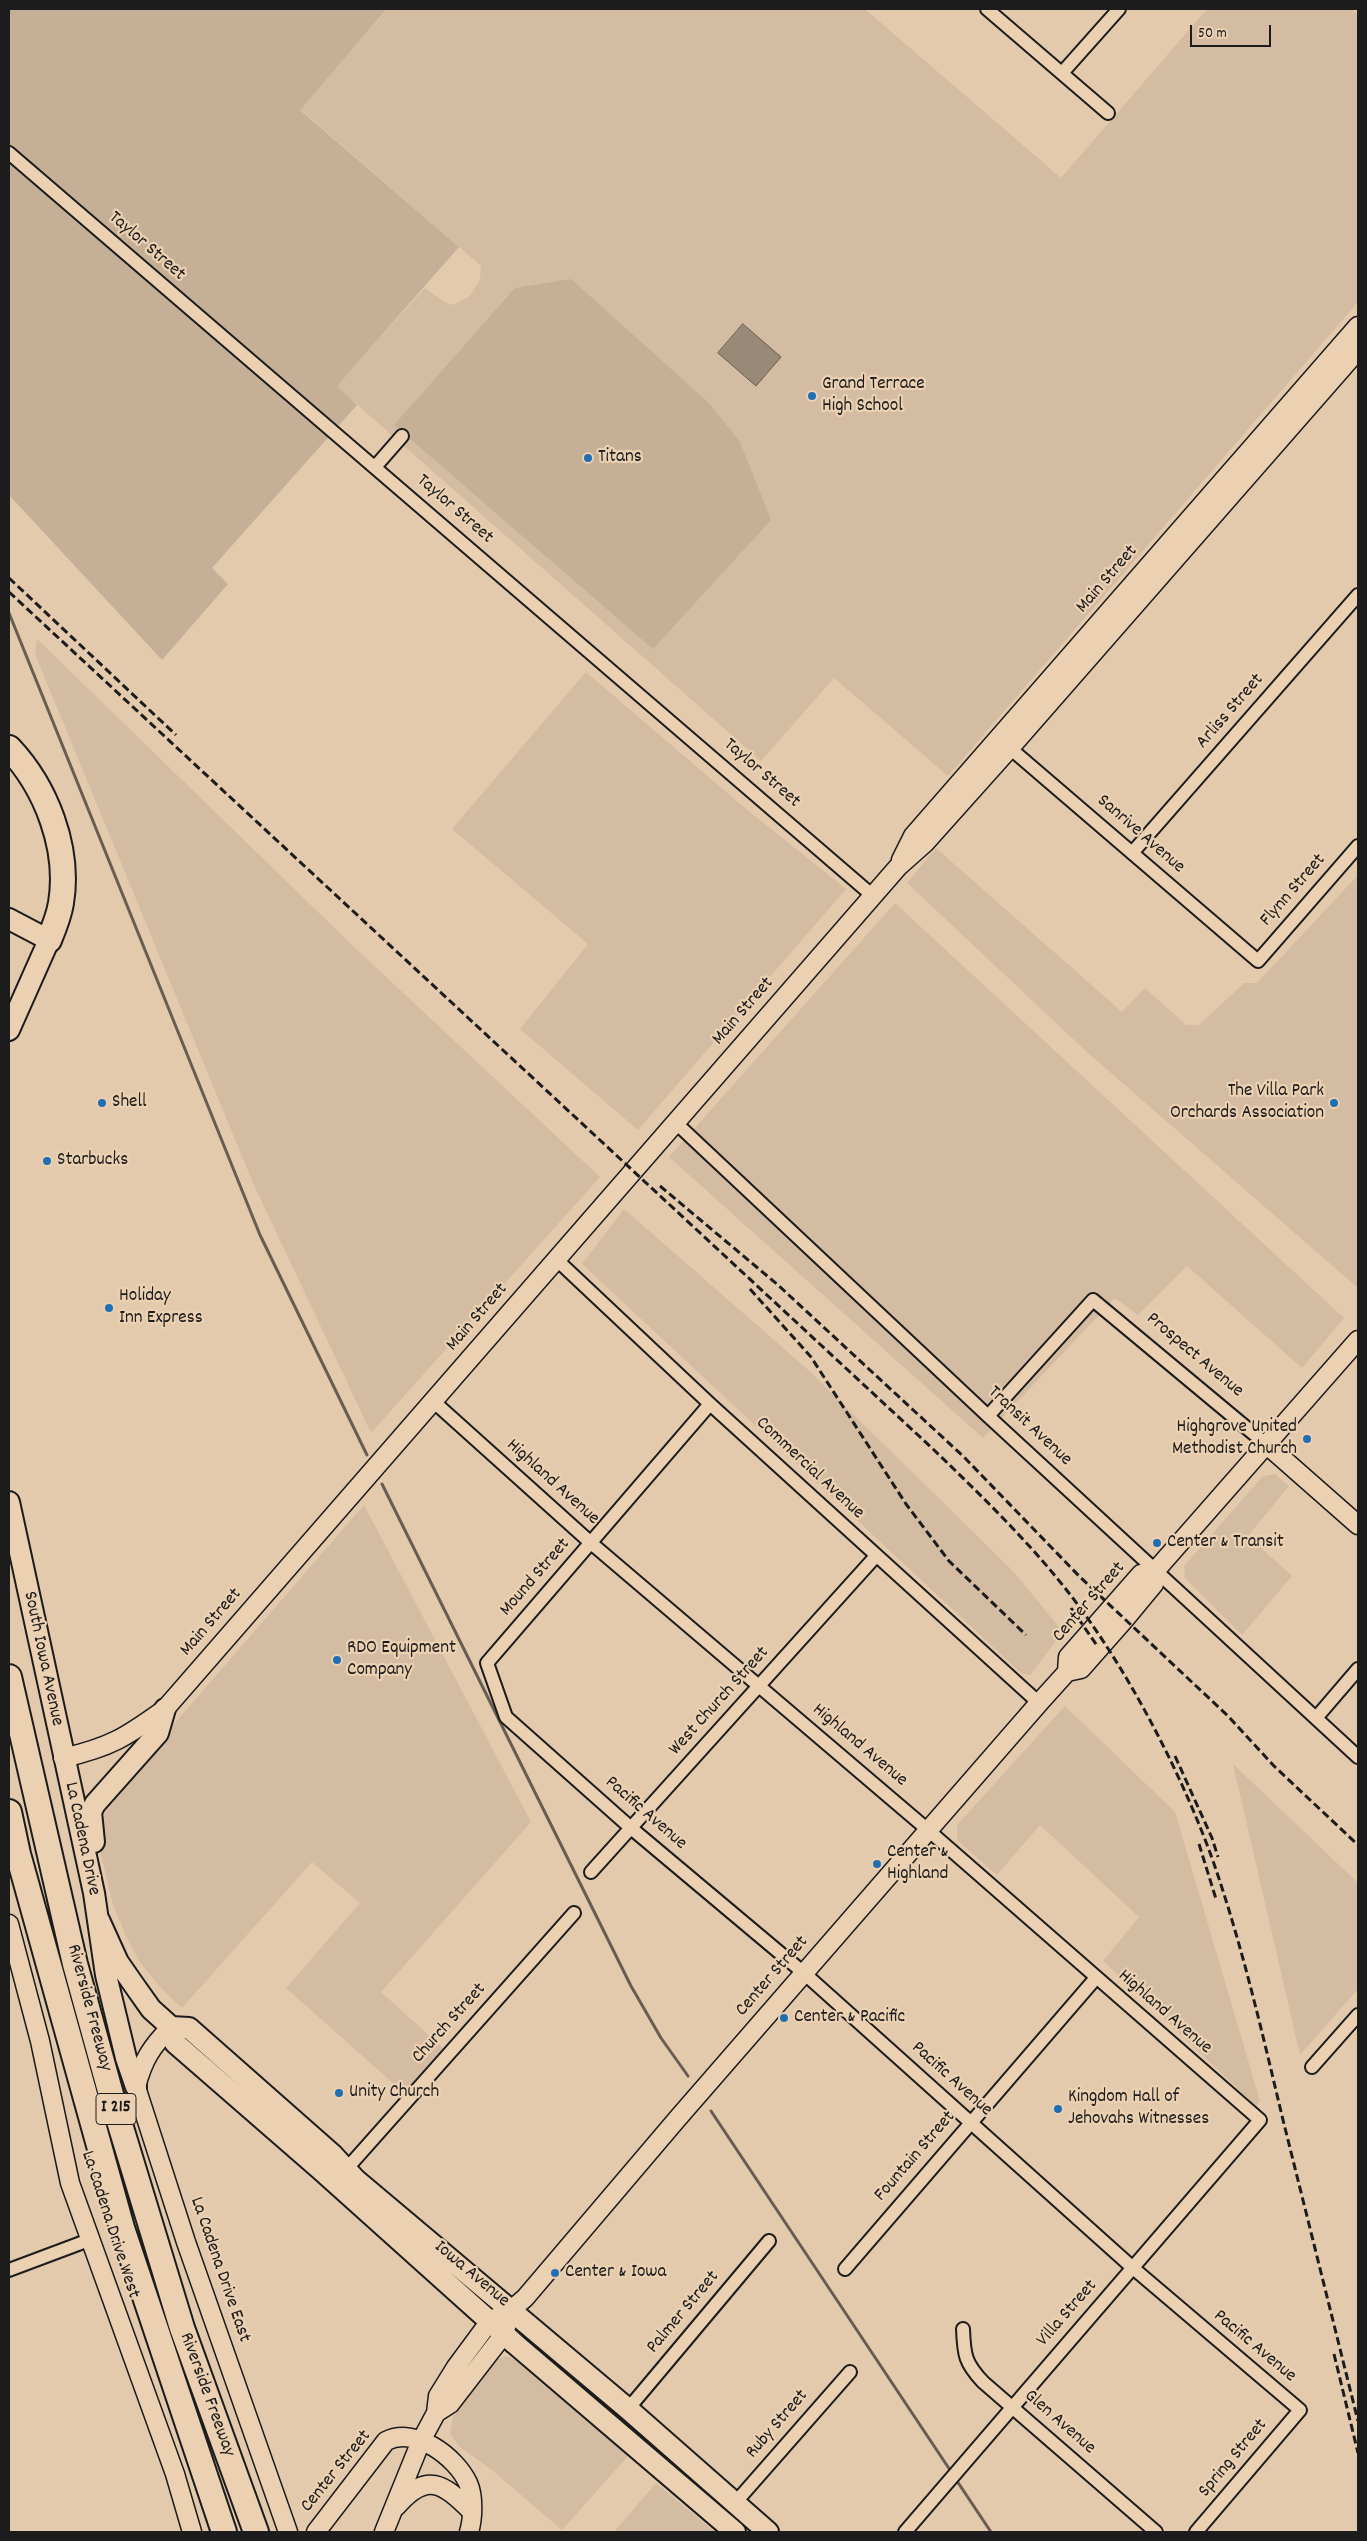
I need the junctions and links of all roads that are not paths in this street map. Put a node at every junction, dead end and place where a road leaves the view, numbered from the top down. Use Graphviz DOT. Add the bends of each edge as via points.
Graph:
graph roads {
  1 [pos="987,9"];
  2 [pos="1118,9"];
  3 [pos="1062,73"];
  4 [pos="1108,113"];
  5 [pos="9,153"];
  6 [pos="1358,326"];
  7 [pos="1358,350"];
  8 [pos="402,436"];
  9 [pos="376,467"];
  10 [pos="1358,595"];
  11 [pos="1004,743"];
  12 [pos="9,748"];
  13 [pos="9,770"];
  14 [pos="1358,846"];
  15 [pos="1132,853"];
  16 [pos="873,896"];
  17 [pos="9,919"];
  18 [pos="49,940"];
  19 [pos="1258,961"];
  20 [pos="9,1029"];
  21 [pos="676,1123"];
  22 [pos="557,1260"];
  23 [pos="1358,1340"];
  24 [pos="433,1401"];
  25 [pos="710,1404"];
  26 [pos="988,1416"];
  27 [pos="1266,1444"];
  28 [pos="9,1502"];
  29 [pos="1358,1525"];
  30 [pos="591,1543"];
  31 [pos="876,1556"];
  32 [pos="1156,1570"];
  33 [pos="487,1663"];
  34 [pos="1358,1669"];
  35 [pos="9,1677"];
  36 [pos="759,1686"];
  37 [pos="1039,1703"];
  38 [pos="165,1709"];
  39 [pos="1316,1718"];
  40 [pos="1358,1757"];
  41 [pos="63,1758"];
  42 [pos="9,1812"];
  43 [pos="631,1828"];
  44 [pos="928,1830"];
  45 [pos="13,1845"];
  46 [pos="591,1872"];
  47 [pos="94,1893"];
  48 [pos="574,1913"];
  49 [pos="99,1920"];
  50 [pos="9,1924"];
  51 [pos="805,1974"];
  52 [pos="1095,1979"];
  53 [pos="1358,2015"];
  54 [pos="172,2027"];
  55 [pos="1312,2067"];
  56 [pos="136,2087"];
  57 [pos="1260,2120"];
  58 [pos="970,2123"];
  59 [pos="340,2176"];
  60 [pos="88,2240"];
  61 [pos="769,2241"];
  62 [pos="1133,2268"];
  63 [pos="845,2269"];
  64 [pos="9,2270"];
  65 [pos="511,2310"];
  66 [pos="497,2328"];
  67 [pos="963,2329"];
  68 [pos="850,2372"];
  69 [pos="1012,2407"];
  70 [pos="628,2409"];
  71 [pos="1300,2410"];
  72 [pos="421,2441"];
  73 [pos="735,2503"];
  74 [pos="391,2512"];
  75 [pos="472,2512"];
  76 [pos="192,2532"];
  77 [pos="224,2532"];
  78 [pos="256,2532"];
  79 [pos="288,2532"];
  80 [pos="316,2532"];
  81 [pos="384,2532"];
  82 [pos="469,2532"];
  83 [pos="735,2532"];
  84 [pos="768,2532"];
  85 [pos="905,2532"];
  86 [pos="1156,2532"];
  87 [pos="1196,2532"];
  1 -- 3 [label="street"];
  2 -- 3 [label="street"];
  3 -- 4 [label="street"];
  5 -- 9 [label="street, Taylor Street" via="332,433"];
  6 -- 11 [label="main road, Main Street"];
  7 -- 11 [label="main road, Main Street"];
  8 -- 9 [label="street"];
  9 -- 16 [label="street, Taylor Street"];
  10 -- 15 [label="street, Arliss Street"];
  11 -- 15 [label="street, Sanrive Avenue"];
  11 -- 16 [label="main road, Main Street" via="925,843"];
  12 -- 18 [label="highway" via="33,779 48,808 56,834 63,878 59,915"];
  13 -- 18 [label="highway" via="31,801 44,838 49,869 46,912"];
  14 -- 19 [label="street, Flynn Street"];
  15 -- 19 [label="street, Sanrive Avenue"];
  16 -- 21 [label="main road, Main Street"];
  17 -- 18 [label="main road"];
  18 -- 20 [label="main road"];
  21 -- 22 [label="main road, Main Street"];
  21 -- 26 [label="street, Transit Avenue"];
  22 -- 24 [label="main road, Main Street"];
  22 -- 25 [label="street, Commercial Avenue"];
  23 -- 27 [label="main road, Center Street"];
  24 -- 30 [label="street, Highland Avenue"];
  24 -- 38 [label="main road, Main Street"];
  25 -- 30 [label="street, Mound Street"];
  25 -- 31 [label="street, Commercial Avenue"];
  26 -- 27 [label="street, Prospect Avenue" via="1093,1300"];
  26 -- 32 [label="street, Transit Avenue"];
  27 -- 29 [label="main road, Prospect Avenue"];
  27 -- 32 [label="main road, Center Street"];
  28 -- 41 [label="main road, South Iowa Avenue"];
  30 -- 33 [label="street, Mound Street"];
  30 -- 36 [label="street, Highland Avenue"];
  31 -- 36 [label="street, West Church Street"];
  31 -- 37 [label="street, Commercial Avenue"];
  32 -- 37 [label="main road, Center Street" via="1141,1574 1068,1657 1067,1672"];
  32 -- 39 [label="street, Transit Avenue"];
  33 -- 43 [label="street, Pacific Avenue" via="506,1717"];
  34 -- 39 [label="street"];
  35 -- 78 [label="highway, Riverside Freeway / I 215" via="72,1954 112,2098 182,2328"];
  36 -- 43 [label="street, West Church Street"];
  36 -- 44 [label="street, Highland Avenue"];
  37 -- 44 [label="main road, Center Street"];
  38 -- 41 [label="main road, Main Street" via="118,1742"];
  38 -- 47 [label="main road" via="158,1733 91,1812 90,1825 99,1867"];
  39 -- 40 [label="street, Transit Avenue"];
  41 -- 47 [label="main road, La Cadena Drive"];
  42 -- 45 [label="highway, Riverside Freeway / I 215"];
  43 -- 46 [label="street, West Church Street"];
  43 -- 51 [label="street, Pacific Avenue"];
  44 -- 51 [label="main road, Center Street"];
  44 -- 52 [label="street, Highland Avenue"];
  45 -- 77 [label="highway, Riverside Freeway / I 215" via="122,2228"];
  47 -- 49 [label="main road, La Cadena Drive"];
  48 -- 59 [label="street, Church Street"];
  49 -- 54 [label="main road, Iowa Avenue" via="118,1962 151,2008"];
  49 -- 56 [label="main road" via="106,1975"];
  50 -- 60 [label="main road, La Cadena Drive West" via="40,2041 70,2184"];
  51 -- 58 [label="street, Pacific Avenue"];
  51 -- 65 [label="main road, Center Street" via="525,2298"];
  52 -- 57 [label="street, Highland Avenue"];
  52 -- 58 [label="street, Fountain Street"];
  53 -- 55 [label="street"];
  54 -- 56 [label="main road" via="156,2042 143,2063"];
  54 -- 59 [label="main road, Iowa Avenue" via="175,2043"];
  56 -- 79 [label="main road, La Cadena Drive East" via="186,2242"];
  57 -- 62 [label="street, Villa Street"];
  58 -- 62 [label="street, Pacific Avenue"];
  58 -- 63 [label="street, Fountain Street"];
  59 -- 65 [label="main road, Iowa Avenue"];
  59 -- 66 [label="main road, Iowa Avenue"];
  60 -- 64 [label="street"];
  60 -- 76 [label="main road, La Cadena Drive West" via="170,2461"];
  61 -- 70 [label="street, Palmer Street"];
  62 -- 69 [label="street, Villa Street"];
  62 -- 71 [label="street, Pacific Avenue"];
  65 -- 66 [label="main road, Center Street"];
  65 -- 70 [label="main road, Iowa Avenue"];
  66 -- 72 [label="main road, Center Street" via="450,2404 436,2413"];
  66 -- 83 [label="main road, Iowa Avenue"];
  67 -- 69 [label="street, Glen Avenue" via="964,2357 971,2370"];
  68 -- 73 [label="street, Ruby Street"];
  69 -- 85 [label="street, Villa Street"];
  69 -- 86 [label="street, Glen Avenue"];
  70 -- 73 [label="main road, Iowa Avenue"];
  71 -- 87 [label="street, Spring Street"];
  72 -- 74 [label="main road, Center Street"];
  72 -- 75 [label="main road" via="458,2468 469,2484"];
  72 -- 80 [label="main road, Center Street" via="399,2437 386,2441"];
  73 -- 84 [label="main road, Iowa Avenue"];
  74 -- 75 [label="main road" via="416,2488 436,2484 452,2492"];
  74 -- 81 [label="main road, Center Street"];
  75 -- 82 [label="main road"];
}
